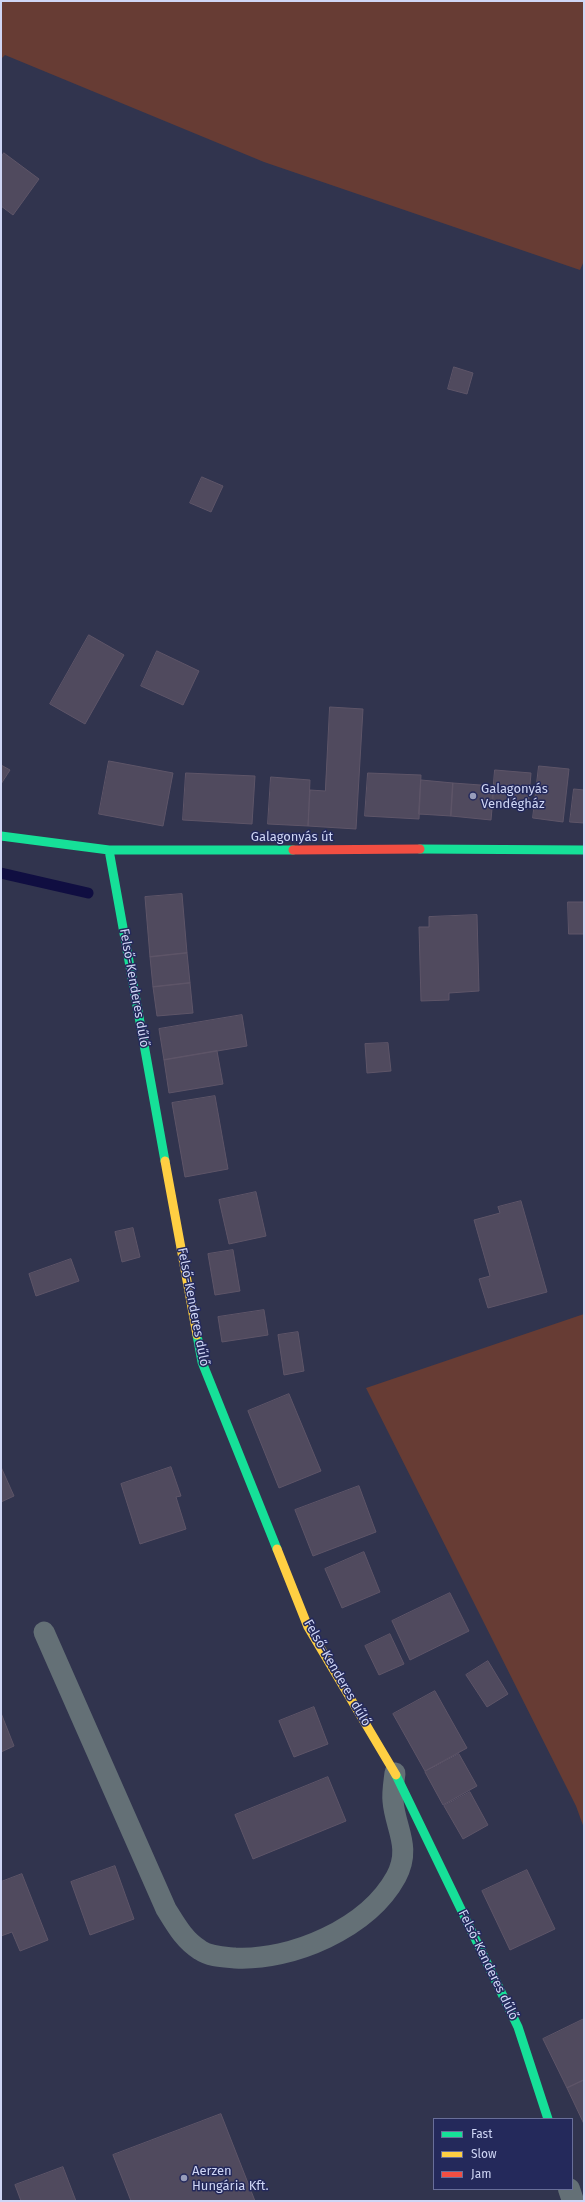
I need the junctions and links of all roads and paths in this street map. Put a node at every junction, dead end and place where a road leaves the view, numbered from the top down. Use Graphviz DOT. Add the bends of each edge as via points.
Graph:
graph roads {
  1 [pos="1,836"];
  2 [pos="109,850"];
  3 [pos="584,850"];
  4 [pos="44,1632"];
  5 [pos="395,1773"];
  6 [pos="548,2118"];
  7 [pos="569,2190"];
  8 [pos="572,2201"];
  1 -- 2 [label="street, Galagonyás út"];
  2 -- 3 [label="street, Galagonyás út"];
  2 -- 5 [label="street, Felső-Kenderes dűlő" via="202,1362 308,1627"];
  4 -- 5 [label="lane" via="166,1909 184,1938 201,1951 222,1957 247,1958 307,1946 333,1934 383,1896 397,1876 403,1855 402,1834 393,1800"];
  5 -- 6 [label="street, Felső-Kenderes dűlő" via="518,2027"];
  7 -- 8 [label="street"];
}
